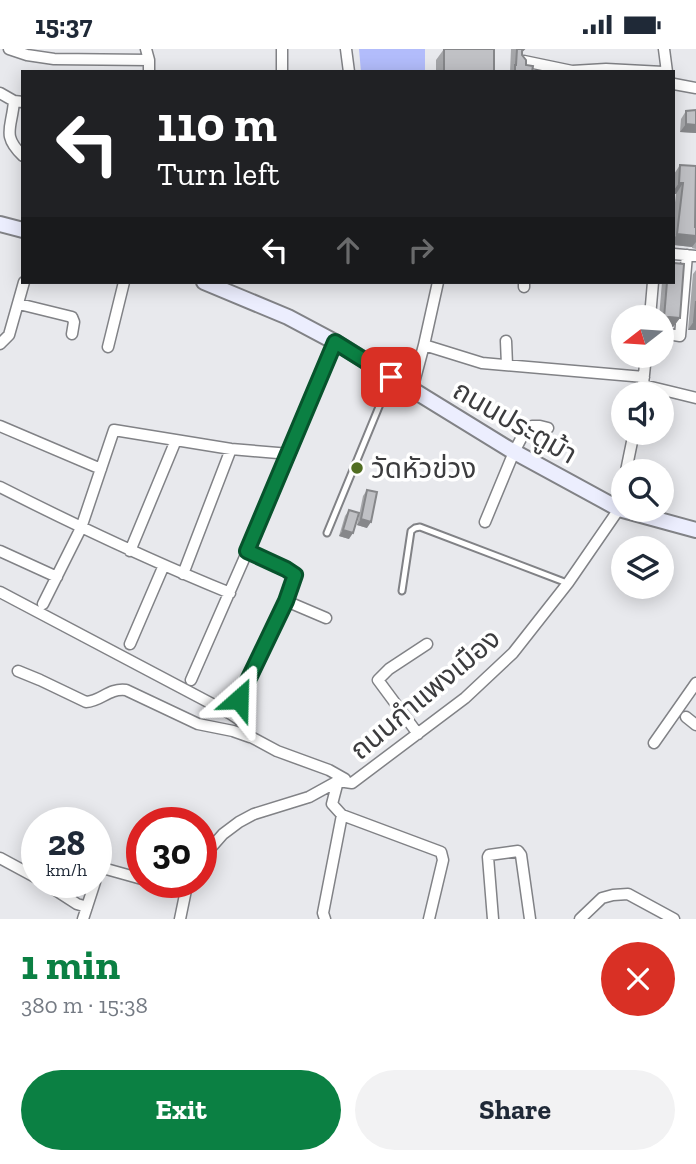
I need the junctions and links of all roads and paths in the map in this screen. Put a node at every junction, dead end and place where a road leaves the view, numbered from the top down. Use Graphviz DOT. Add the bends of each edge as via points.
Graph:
graph roads {
  1 [pos="9,49"];
  2 [pos="282,49"];
  3 [pos="346,49"];
  4 [pos="664,49"];
  5 [pos="148,54"];
  6 [pos="524,61"];
  7 [pos="282,70"];
  8 [pos="349,70"];
  9 [pos="567,70"];
  10 [pos="596,70"];
  11 [pos="626,70"];
  12 [pos="665,70"];
  13 [pos="675,84"];
  14 [pos="696,88"];
  15 [pos="0,93"];
  16 [pos="18,101"];
  17 [pos="21,154"];
  18 [pos="0,224"];
  19 [pos="21,229"];
  20 [pos="691,256"];
  21 [pos="24,284"];
  22 [pos="124,284"];
  23 [pos="209,284"];
  24 [pos="438,284"];
  25 [pos="653,284"];
  26 [pos="19,304"];
  27 [pos="651,305"];
  28 [pos="72,334"];
  29 [pos="674,334"];
  30 [pos="506,341"];
  31 [pos="335,342"];
  32 [pos="0,344"];
  33 [pos="424,345"];
  34 [pos="108,347"];
  35 [pos="507,365"];
  36 [pos="391,377"];
  37 [pos="623,382"];
  38 [pos="412,390"];
  39 [pos="674,393"];
  40 [pos="696,398"];
  41 [pos="0,426"];
  42 [pos="548,428"];
  43 [pos="176,440"];
  44 [pos="231,449"];
  45 [pos="514,452"];
  46 [pos="290,454"];
  47 [pos="100,469"];
  48 [pos="0,487"];
  49 [pos="611,505"];
  50 [pos="611,521"];
  51 [pos="485,522"];
  52 [pos="667,522"];
  53 [pos="81,528"];
  54 [pos="696,530"];
  55 [pos="327,533"];
  56 [pos="0,551"];
  57 [pos="131,551"];
  58 [pos="247,551"];
  59 [pos="164,565"];
  60 [pos="183,574"];
  61 [pos="57,577"];
  62 [pos="568,583"];
  63 [pos="0,591"];
  64 [pos="401,591"];
  65 [pos="230,593"];
  66 [pos="286,601"];
  67 [pos="43,604"];
  68 [pos="326,618"];
  69 [pos="130,644"];
  70 [pos="427,644"];
  71 [pos="18,671"];
  72 [pos="191,680"];
  73 [pos="696,683"];
  74 [pos="239,699"];
  75 [pos="686,717"];
  76 [pos="696,725"];
  77 [pos="418,734"];
  78 [pos="251,737"];
  79 [pos="654,743"];
  80 [pos="338,781"];
  81 [pos="352,783"];
  82 [pos="342,815"];
  83 [pos="217,841"];
  84 [pos="0,858"];
  85 [pos="21,869"];
  86 [pos="68,898"];
  87 [pos="89,898"];
  88 [pos="185,898"];
  89 [pos="86,907"];
  90 [pos="83,919"];
  91 [pos="180,919"];
  92 [pos="325,919"];
  93 [pos="429,919"];
  94 [pos="493,919"];
  95 [pos="530,919"];
  96 [pos="580,919"];
  97 [pos="674,919"];
  1 -- 5 [label="street" via="54,59"];
  2 -- 7 [label="street"];
  3 -- 8 [label="street"];
  4 -- 12 [label="street"];
  6 -- 9 [label="street"];
  10 -- 11 [label="street"];
  13 -- 14 [label="street"];
  15 -- 16 [label="street"];
  16 -- 17 [label="street" via="8,135"];
  18 -- 19 [label="main road"];
  20 -- 29 [label="street" via="680,335"];
  21 -- 26 [label="street"];
  22 -- 34 [label="street"];
  23 -- 31 [label="main road, ถนนประตูม้า"];
  24 -- 33 [label="street"];
  25 -- 27 [label="street"];
  26 -- 28 [label="street" via="72,317"];
  26 -- 32 [label="street" via="9,335"];
  30 -- 35 [label="street"];
  31 -- 36 [label="main road, ถนนประตูม้า"];
  31 -- 46 [label="street"];
  33 -- 35 [label="street" via="482,363"];
  33 -- 38 [label="street"];
  35 -- 37 [label="street"];
  36 -- 38 [label="main road, ถนนประตูม้า"];
  36 -- 55 [label="lane"];
  38 -- 45 [label="main road, ถนนประตูม้า"];
  39 -- 40 [label="street"];
  41 -- 47 [label="street"];
  42 -- 45 [label="street" via="529,427"];
  43 -- 44 [label="street"];
  43 -- 47 [label="street" via="114,430"];
  43 -- 57 [label="street"];
  44 -- 46 [label="street"];
  44 -- 60 [label="street"];
  45 -- 49 [label="main road, ถนนประตูม้า"];
  45 -- 51 [label="street"];
  46 -- 58 [label="street"];
  47 -- 53 [label="street"];
  48 -- 53 [label="street"];
  50 -- 62 [label="street, ถนนกำแพงเมือง"];
  52 -- 54 [label="main road, ถนนประตูม้า"];
  53 -- 57 [label="street"];
  53 -- 61 [label="street"];
  56 -- 61 [label="street"];
  57 -- 59 [label="street"];
  58 -- 65 [label="street"];
  58 -- 66 [label="street" via="294,573"];
  59 -- 60 [label="street"];
  59 -- 69 [label="street"];
  60 -- 65 [label="street"];
  61 -- 67 [label="street"];
  62 -- 64 [label="lane" via="420,527 411,531"];
  62 -- 77 [label="street, ถนนกำแพงเมือง" via="513,653"];
  63 -- 78 [label="street" via="232,714"];
  65 -- 72 [label="street"];
  66 -- 68 [label="street"];
  66 -- 74 [label="street"];
  70 -- 77 [label="street" via="379,680"];
  71 -- 78 [label="street" via="86,702 114,690 127,690 198,725"];
  73 -- 79 [label="street"];
  75 -- 76 [label="street"];
  77 -- 81 [label="street, ถนนกำแพงเมือง"];
  78 -- 81 [label="street"];
  80 -- 81 [label="street, ถนนกำแพงเมือง"];
  80 -- 82 [label="street, ถนนกำแพงเมือง" via="332,804"];
  80 -- 83 [label="street" via="309,797 254,814"];
  82 -- 92 [label="street, ถนนกำแพงเมือง"];
  82 -- 93 [label="street" via="442,854"];
  84 -- 85 [label="street"];
  86 -- 89 [label="street"];
  87 -- 89 [label="street"];
  88 -- 91 [label="street"];
  89 -- 90 [label="street"];
  94 -- 95 [label="street" via="488,857 519,851"];
  96 -- 97 [label="street" via="602,898 628,894"];
}
